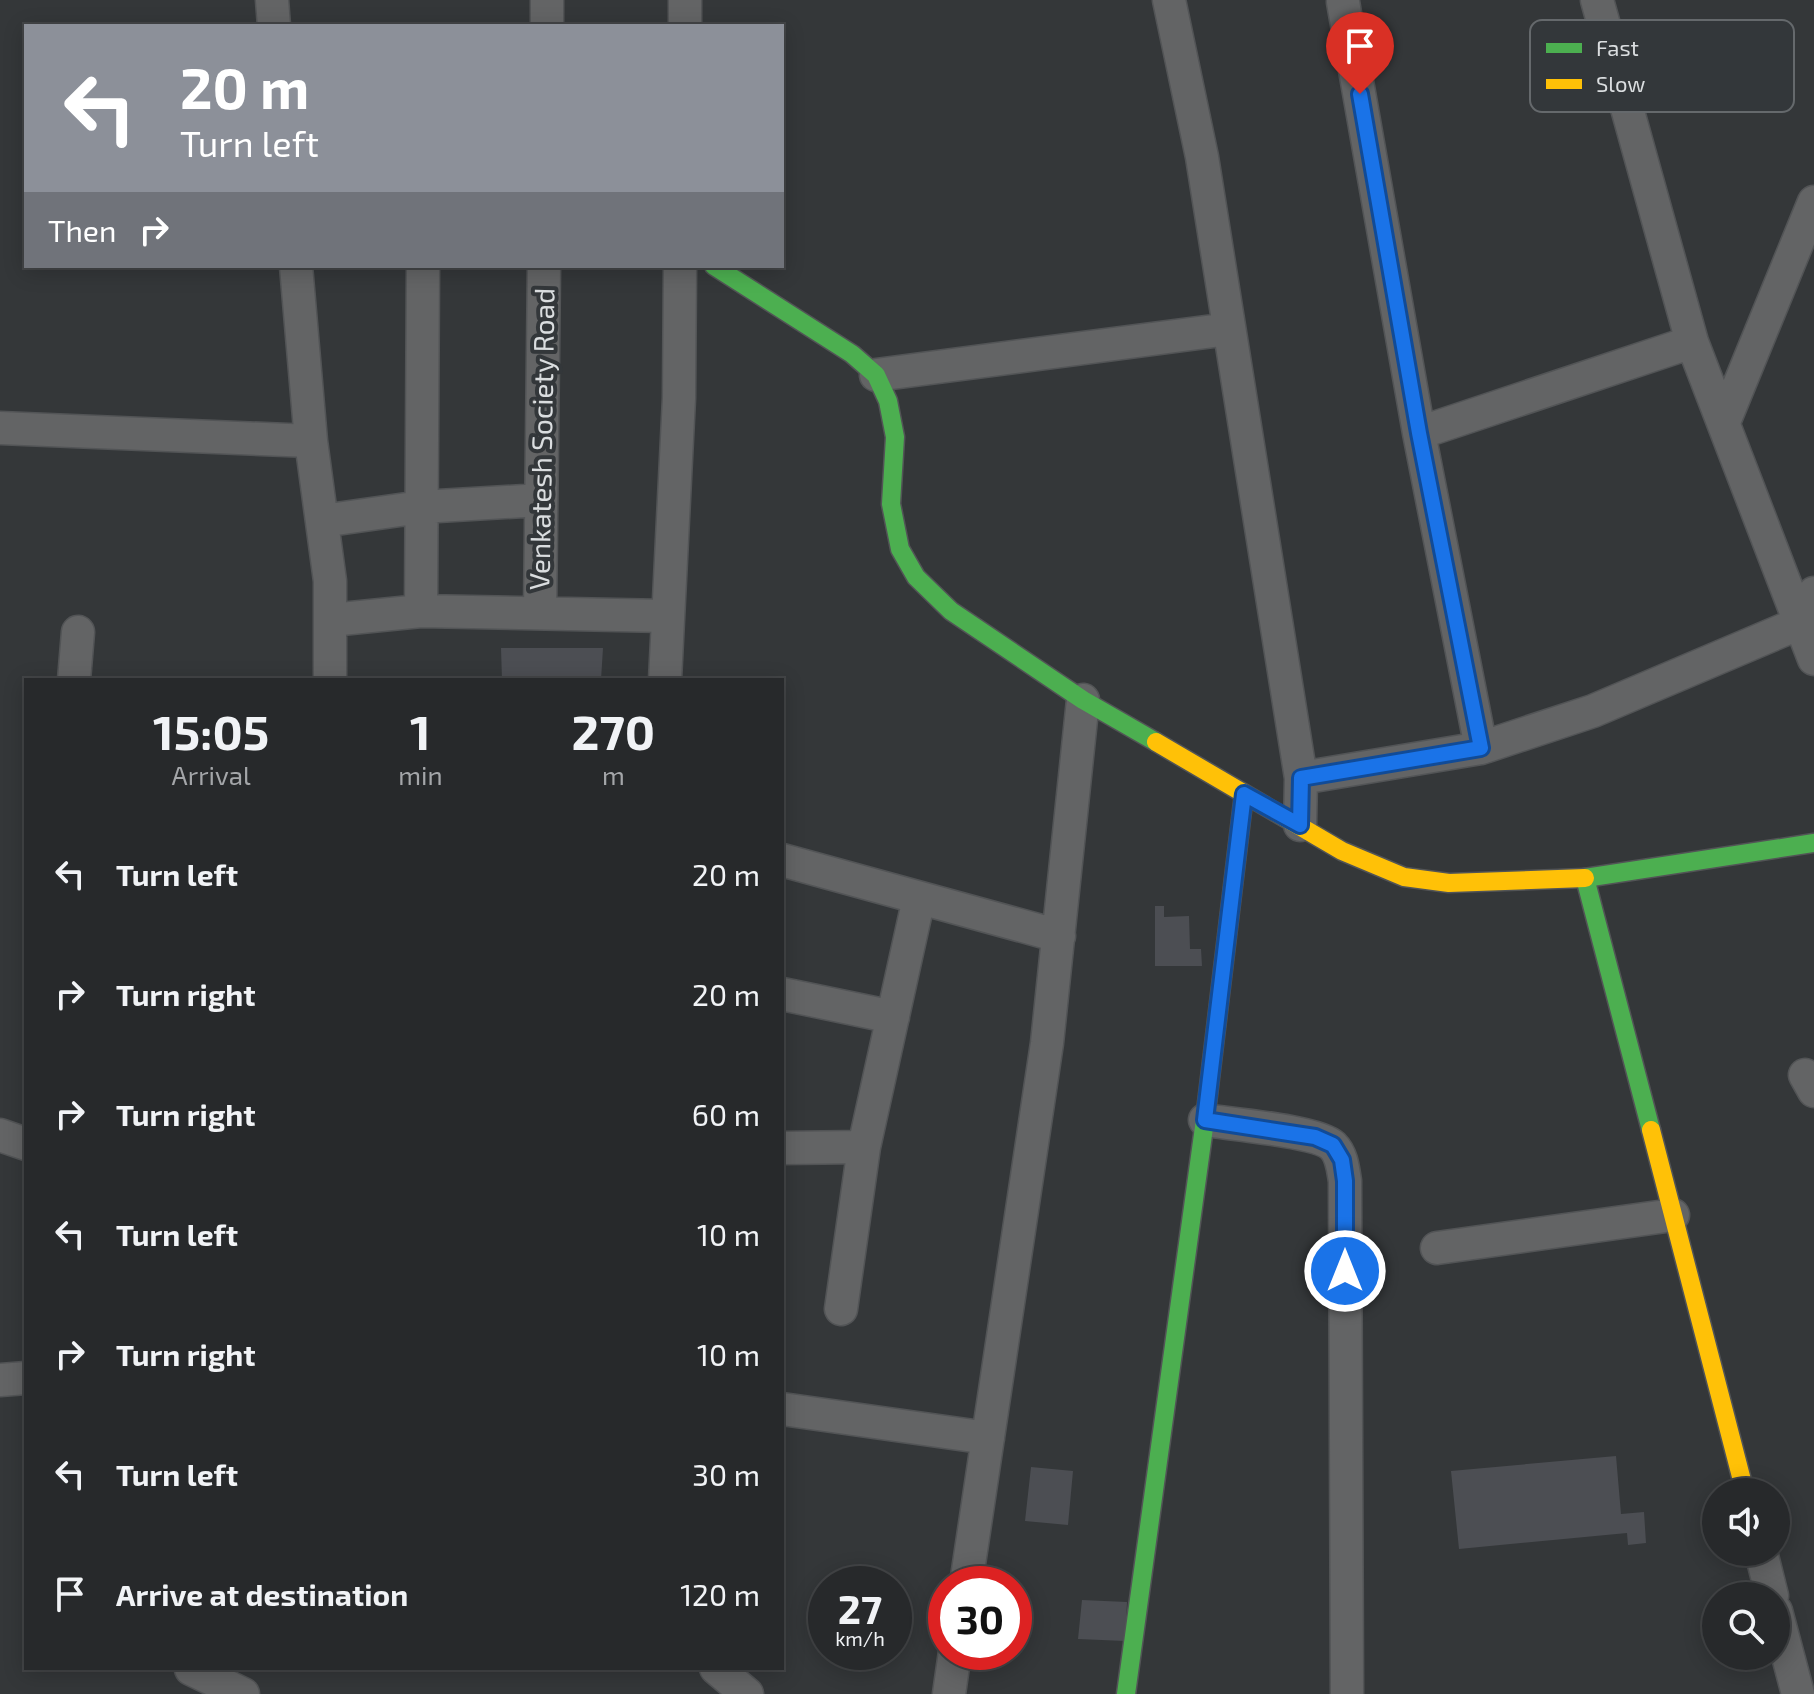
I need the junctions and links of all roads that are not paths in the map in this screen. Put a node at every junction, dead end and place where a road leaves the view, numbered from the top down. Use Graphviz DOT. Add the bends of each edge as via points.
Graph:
graph roads {
  1 [pos="272,0"];
  2 [pos="547,0"];
  3 [pos="685,0"];
  4 [pos="1169,0"];
  5 [pos="1597,0"];
  6 [pos="1343,2"];
  7 [pos="1603,20"];
  8 [pos="274,24"];
  9 [pos="547,24"];
  10 [pos="685,24"];
  11 [pos="1628,112"];
  12 [pos="1814,202"];
  13 [pos="296,268"];
  14 [pos="423,268"];
  15 [pos="544,268"];
  16 [pos="680,268"];
  17 [pos="717,268"];
  18 [pos="1229,329"];
  19 [pos="1692,342"];
  20 [pos="876,375"];
  21 [pos="1724,422"];
  22 [pos="0,428"];
  23 [pos="1419,433"];
  24 [pos="311,441"];
  25 [pos="541,500"];
  26 [pos="421,507"];
  27 [pos="322,521"];
  28 [pos="1814,593"];
  29 [pos="421,611"];
  30 [pos="540,613"];
  31 [pos="666,616"];
  32 [pos="331,620"];
  33 [pos="1800,623"];
  34 [pos="78,632"];
  35 [pos="1814,659"];
  36 [pos="74,678"];
  37 [pos="330,678"];
  38 [pos="665,678"];
  39 [pos="1083,700"];
  40 [pos="1481,748"];
  41 [pos="1301,778"];
  42 [pos="1244,794"];
  43 [pos="1300,825"];
  44 [pos="1814,843"];
  45 [pos="784,861"];
  46 [pos="1585,878"];
  47 [pos="919,898"];
  48 [pos="1059,936"];
  49 [pos="784,994"];
  50 [pos="893,1017"];
  51 [pos="1205,1120"];
  52 [pos="0,1135"];
  53 [pos="24,1143"];
  54 [pos="864,1147"];
  55 [pos="784,1148"];
  56 [pos="1673,1215"];
  57 [pos="1437,1248"];
  58 [pos="841,1309"];
  59 [pos="24,1378"];
  60 [pos="0,1380"];
  61 [pos="784,1409"];
  62 [pos="988,1438"];
  63 [pos="1741,1478"];
  64 [pos="969,1566"];
  65 [pos="1790,1664"];
  66 [pos="191,1670"];
  67 [pos="195,1670"];
  68 [pos="718,1670"];
  69 [pos="952,1670"];
  70 [pos="197,1694"];
  71 [pos="243,1694"];
  72 [pos="747,1694"];
  73 [pos="949,1694"];
  74 [pos="1126,1694"];
  75 [pos="1347,1694"];
  76 [pos="1798,1694"];
  1 -- 8 [label="street"];
  2 -- 9 [label="street"];
  3 -- 10 [label="street"];
  4 -- 18 [label="street" via="1202,157"];
  5 -- 7 [label="street"];
  6 -- 23 [label="street"];
  11 -- 19 [label="street"];
  12 -- 21 [label="street"];
  13 -- 24 [label="street"];
  14 -- 26 [label="street"];
  15 -- 25 [label="street, Venkatesh Society Road"];
  16 -- 31 [label="street" via="679,398"];
  17 -- 20 [label="street" via="852,354"];
  18 -- 20 [label="street"];
  18 -- 41 [label="street"];
  19 -- 21 [label="street"];
  19 -- 23 [label="street"];
  20 -- 39 [label="street" via="895,437 891,504 900,549 916,577 951,611"];
  21 -- 33 [label="street"];
  22 -- 24 [label="street"];
  23 -- 40 [label="street"];
  24 -- 27 [label="street"];
  25 -- 26 [label="street"];
  25 -- 30 [label="street, Venkatesh Society Road"];
  26 -- 27 [label="street"];
  26 -- 29 [label="street"];
  27 -- 32 [label="street"];
  28 -- 33 [label="street"];
  29 -- 30 [label="street"];
  29 -- 32 [label="street"];
  30 -- 31 [label="street"];
  31 -- 38 [label="street"];
  32 -- 37 [label="street"];
  33 -- 35 [label="street"];
  33 -- 40 [label="street" via="1593,711"];
  34 -- 36 [label="street"];
  39 -- 42 [label="street"];
  39 -- 48 [label="street"];
  40 -- 41 [label="street"];
  41 -- 43 [label="street"];
  42 -- 43 [label="street"];
  42 -- 51 [label="street"];
  43 -- 46 [label="street" via="1342,851 1404,877 1449,883"];
  44 -- 46 [label="street"];
  45 -- 47 [label="street"];
  46 -- 56 [label="street"];
  47 -- 48 [label="street"];
  47 -- 50 [label="street"];
  48 -- 62 [label="street"];
  49 -- 50 [label="street"];
  50 -- 54 [label="street"];
  51 -- 74 [label="street"];
  51 -- 75 [label="street" via="1315,1137 1333,1145 1342,1160"];
  52 -- 53 [label="street"];
  54 -- 55 [label="street"];
  54 -- 58 [label="street"];
  56 -- 57 [label="street"];
  56 -- 63 [label="street"];
  59 -- 60 [label="street"];
  61 -- 62 [label="street"];
  62 -- 64 [label="street"];
  65 -- 76 [label="street"];
  66 -- 70 [label="street"];
  67 -- 71 [label="street"];
  68 -- 72 [label="street"];
  69 -- 73 [label="street"];
}
